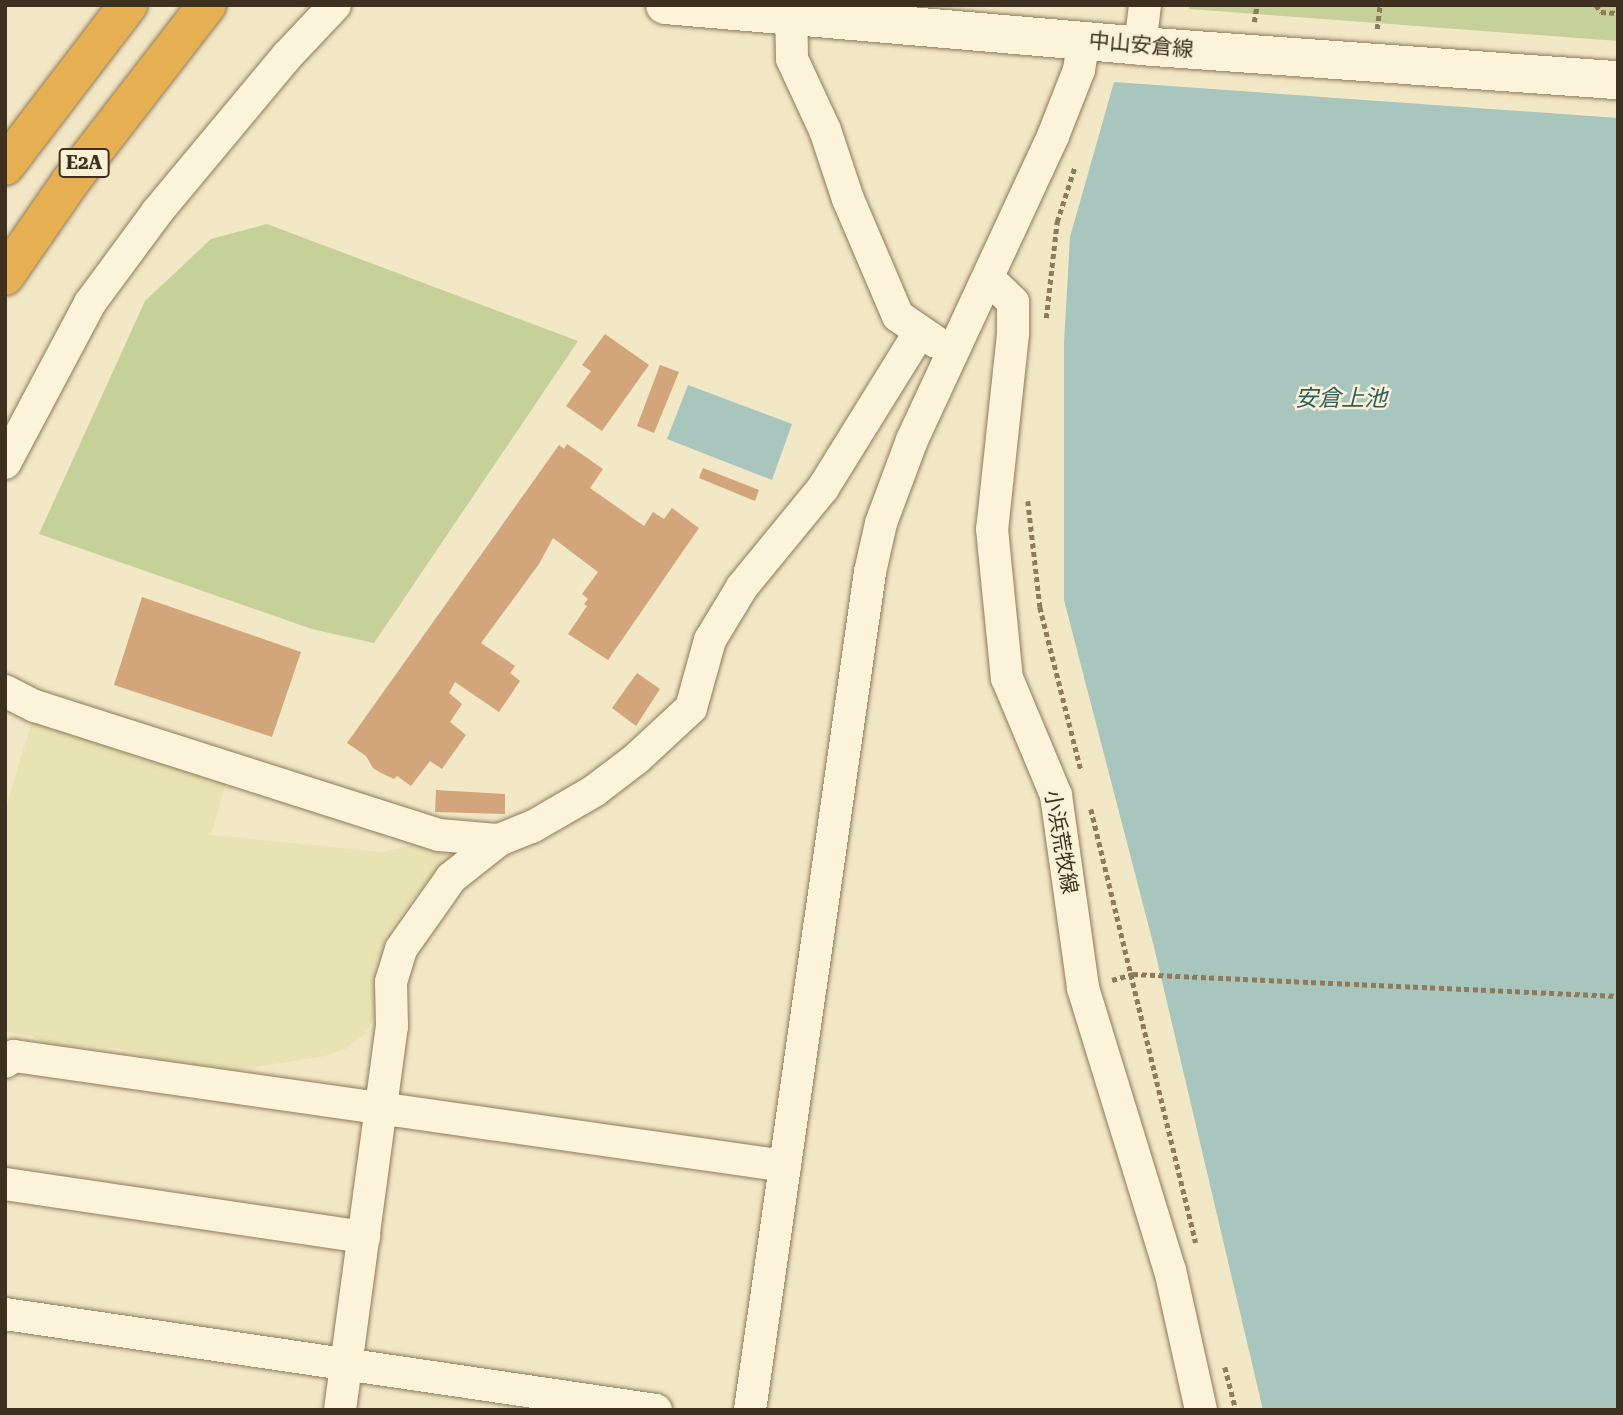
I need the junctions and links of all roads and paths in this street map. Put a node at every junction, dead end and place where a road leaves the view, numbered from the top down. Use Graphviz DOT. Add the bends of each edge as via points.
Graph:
graph roads {
  1 [pos="128,5"];
  2 [pos="207,5"];
  3 [pos="335,5"];
  4 [pos="665,5"];
  5 [pos="1145,5"];
  6 [pos="1257,5"];
  7 [pos="1380,5"];
  8 [pos="1597,5"];
  9 [pos="791,10"];
  10 [pos="1618,13"];
  11 [pos="1254,23"];
  12 [pos="1377,31"];
  13 [pos="1084,40"];
  14 [pos="1140,46"];
  15 [pos="1618,80"];
  16 [pos="1077,159"];
  17 [pos="5,166"];
  18 [pos="5,276"];
  19 [pos="988,278"];
  20 [pos="1046,319"];
  21 [pos="919,333"];
  22 [pos="953,350"];
  23 [pos="5,463"];
  24 [pos="1028,500"];
  25 [pos="5,691"];
  26 [pos="1083,778"];
  27 [pos="1090,804"];
  28 [pos="499,840"];
  29 [pos="1133,974"];
  30 [pos="1618,996"];
  31 [pos="8,1055"];
  32 [pos="381,1108"];
  33 [pos="785,1166"];
  34 [pos="5,1184"];
  35 [pos="363,1237"];
  36 [pos="1198,1253"];
  37 [pos="5,1314"];
  38 [pos="1223,1357"];
  39 [pos="346,1364"];
  40 [pos="340,1410"];
  41 [pos="656,1410"];
  42 [pos="750,1410"];
  43 [pos="1201,1410"];
  44 [pos="1236,1410"];
  1 -- 17 [label="highway, E2A"];
  2 -- 18 [label="highway, E2A" via="70,182"];
  3 -- 23 [label="street" via="158,212 90,303"];
  4 -- 9 [label="street, 中山安倉線"];
  5 -- 14 [label="street"];
  6 -- 11 [label="path"];
  7 -- 12 [label="path"];
  8 -- 10 [label="path" via="1601,12"];
  9 -- 13 [label="street, 中山安倉線"];
  9 -- 21 [label="street" via="792,59 898,316"];
  13 -- 14 [label="street, 中山安倉線"];
  13 -- 19 [label="street" via="1079,70 1053,136"];
  14 -- 15 [label="street, 中山安倉線"];
  16 -- 20 [label="path" via="1057,222"];
  19 -- 22 [label="street"];
  19 -- 43 [label="street, 小浜荒牧線" via="1013,302 992,528 1007,678 1056,795 1083,988 1170,1270"];
  21 -- 22 [label="street"];
  21 -- 28 [label="street" via="824,488 742,587 710,639 691,708 594,791 532,827"];
  22 -- 33 [label="street" via="912,440 870,572"];
  24 -- 26 [label="path" via="1040,607"];
  25 -- 28 [label="street" via="35,706 439,835"];
  27 -- 29 [label="path"];
  28 -- 32 [label="street" via="451,878 401,949 391,982 392,1026"];
  29 -- 30 [label="path"];
  29 -- 36 [label="path"];
  31 -- 32 [label="street"];
  32 -- 33 [label="street"];
  32 -- 35 [label="street"];
  33 -- 42 [label="street"];
  34 -- 35 [label="street"];
  35 -- 39 [label="street"];
  37 -- 39 [label="street"];
  38 -- 44 [label="path"];
  39 -- 40 [label="street"];
  39 -- 41 [label="street"];
}
